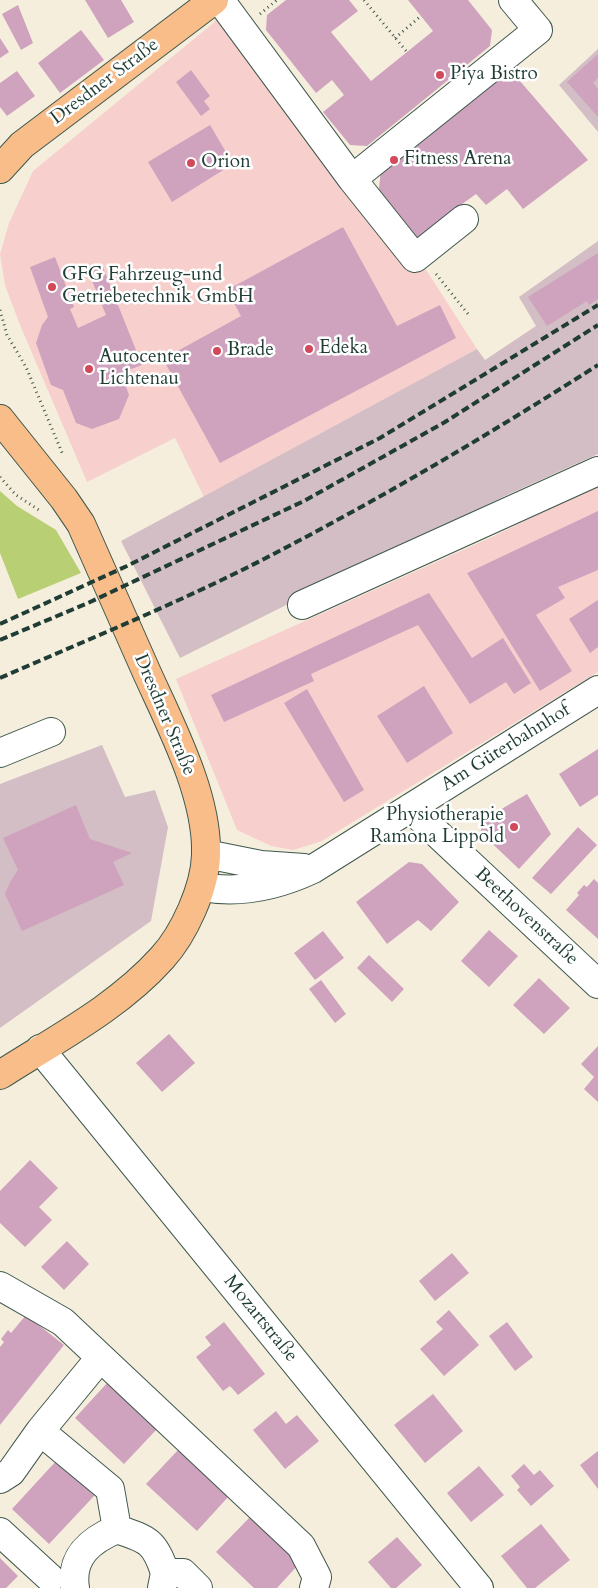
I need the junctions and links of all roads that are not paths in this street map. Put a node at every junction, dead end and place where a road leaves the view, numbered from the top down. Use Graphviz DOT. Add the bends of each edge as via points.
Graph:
graph roads {
  1 [pos="214,0"];
  2 [pos="220,0"];
  3 [pos="513,0"];
  4 [pos="0,169"];
  5 [pos="352,179"];
  6 [pos="464,219"];
  7 [pos="0,420"];
  8 [pos="598,471"];
  9 [pos="302,605"];
  10 [pos="598,690"];
  11 [pos="51,732"];
  12 [pos="0,753"];
  13 [pos="410,808"];
  14 [pos="206,854"];
  15 [pos="313,869"];
  16 [pos="202,887"];
  17 [pos="598,984"];
  18 [pos="40,1049"];
  19 [pos="0,1075"];
  20 [pos="0,1286"];
  21 [pos="100,1358"];
  22 [pos="40,1430"];
  23 [pos="0,1479"];
  24 [pos="117,1528"];
  25 [pos="0,1532"];
  26 [pos="164,1581"];
  27 [pos="59,1583"];
  28 [pos="198,1588"];
  29 [pos="314,1588"];
  30 [pos="479,1588"];
  1 -- 4 [label="main road, Dresdner Straße" via="22,146"];
  2 -- 5 [label="street"];
  3 -- 5 [label="street" via="538,30"];
  5 -- 6 [label="street" via="415,258"];
  7 -- 14 [label="main road, Dresdner Straße" via="81,524 185,755 203,820"];
  8 -- 9 [label="street"];
  10 -- 13 [label="street, Am Güterbahnhof"];
  11 -- 12 [label="street"];
  13 -- 15 [label="street, Am Güterbahnhof"];
  13 -- 17 [label="street, Beethovenstraße"];
  14 -- 15 [label="street" via="261,865"];
  14 -- 16 [label="main road, Dresdner Straße"];
  15 -- 16 [label="street, Am Güterbahnhof" via="291,879 250,890"];
  16 -- 18 [label="main road, Dresdner Straße" via="162,958 105,1009"];
  18 -- 19 [label="main road, Dresdner Straße"];
  18 -- 30 [label="street, Mozartstraße"];
  20 -- 21 [label="street" via="62,1322"];
  21 -- 22 [label="street"];
  21 -- 29 [label="street" via="301,1546 317,1577"];
  22 -- 23 [label="street" via="11,1472"];
  22 -- 24 [label="street" via="110,1489"];
  24 -- 26 [label="street" via="143,1538 159,1552"];
  24 -- 27 [label="street" via="96,1538"];
  25 -- 27 [label="street"];
  26 -- 28 [label="street" via="183,1573"];
}
